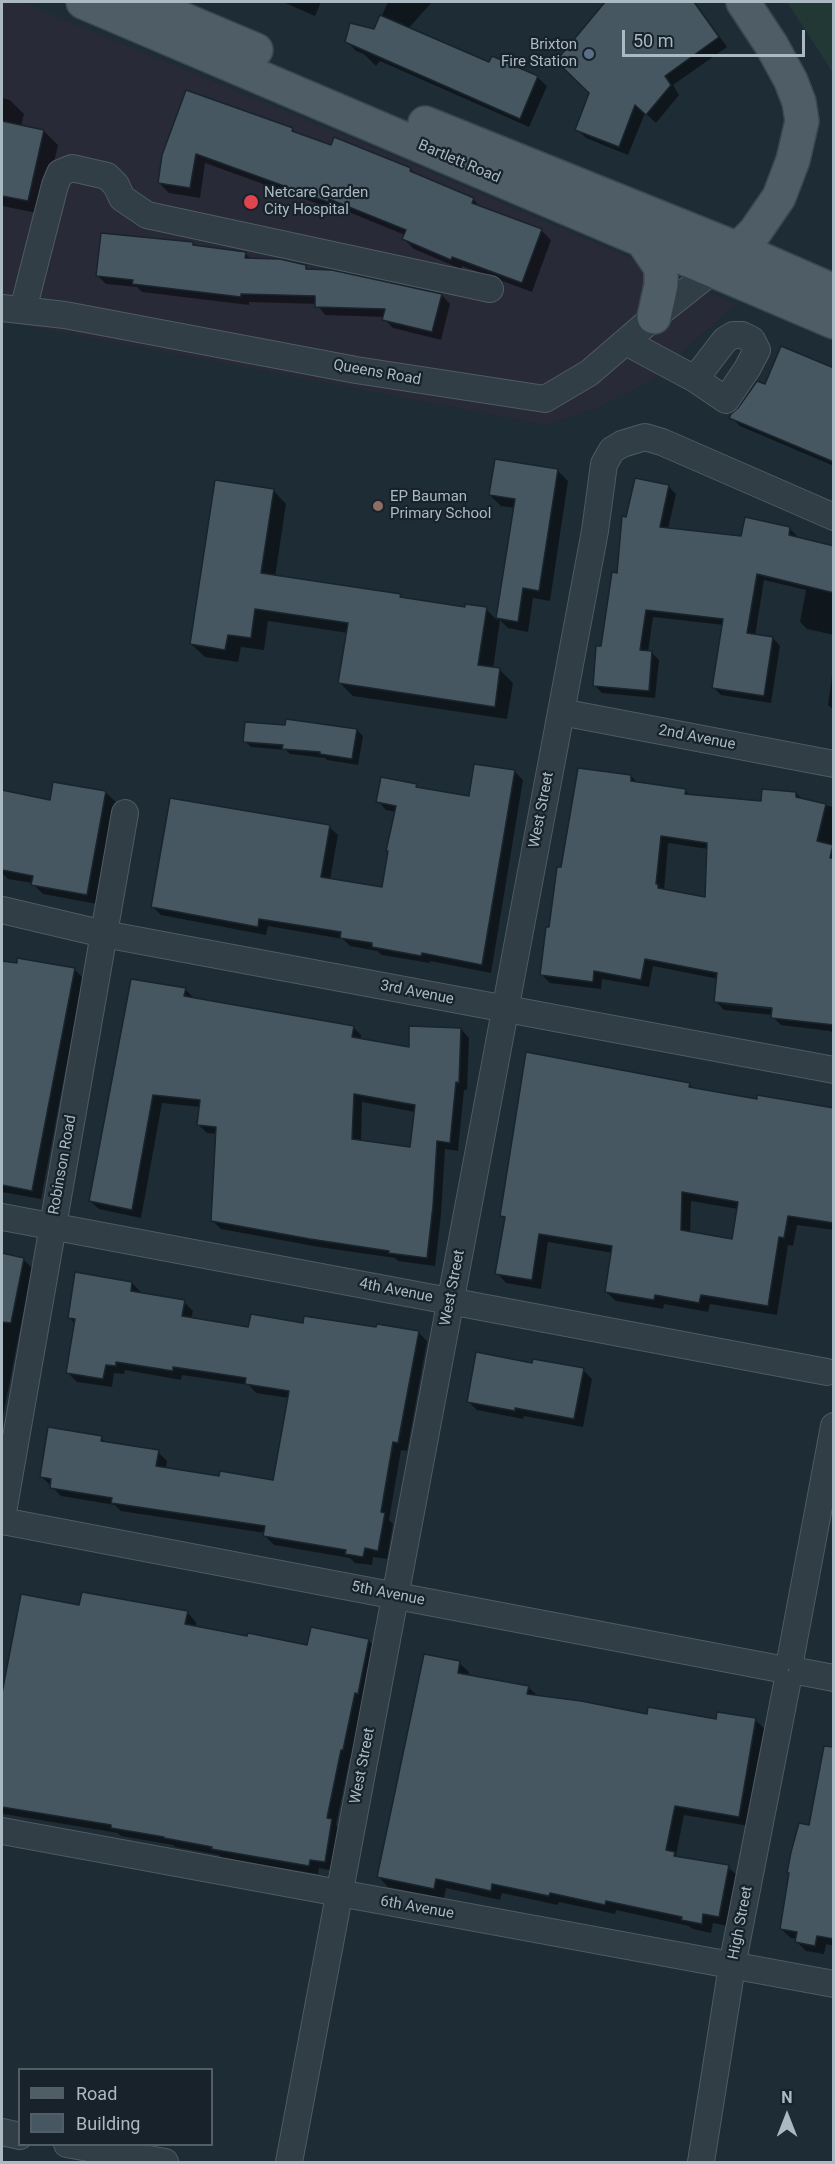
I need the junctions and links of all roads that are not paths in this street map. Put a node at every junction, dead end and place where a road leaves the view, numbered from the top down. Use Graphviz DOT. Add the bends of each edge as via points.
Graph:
graph roads {
  1 [pos="83,2"];
  2 [pos="142,2"];
  3 [pos="743,2"];
  4 [pos="642,240"];
  5 [pos="738,249"];
  6 [pos="712,271"];
  7 [pos="490,289"];
  8 [pos="834,291"];
  9 [pos="12,309"];
  10 [pos="654,316"];
  11 [pos="834,322"];
  12 [pos="626,342"];
  13 [pos="695,379"];
  14 [pos="834,517"];
  15 [pos="561,712"];
  16 [pos="834,764"];
  17 [pos="125,813"];
  18 [pos="2,910"];
  19 [pos="104,934"];
  20 [pos="505,1009"];
  21 [pos="834,1070"];
  22 [pos="2,1217"];
  23 [pos="52,1227"];
  24 [pos="450,1301"];
  25 [pos="831,1374"];
  26 [pos="834,1426"];
  27 [pos="2,1519"];
  28 [pos="395,1596"];
  29 [pos="789,1670"];
  30 [pos="834,1678"];
  31 [pos="2,1832"];
  32 [pos="339,1893"];
  33 [pos="732,1966"];
  34 [pos="834,1984"];
  35 [pos="2,2132"];
  36 [pos="18,2136"];
  37 [pos="72,2146"];
  38 [pos="165,2163"];
  39 [pos="289,2163"];
  40 [pos="701,2163"];
  1 -- 4 [label="main road, Bartlett Road"];
  2 -- 5 [label="main road, Bartlett Road" via="412,118"];
  3 -- 5 [label="main road" via="791,81 802,121 793,160 778,197 755,232"];
  4 -- 6 [label="main road, Bartlett Road"];
  4 -- 10 [label="main road" via="661,268"];
  5 -- 6 [label="main road"];
  5 -- 8 [label="main road, Bartlett Road"];
  6 -- 10 [label="street, Queens Road"];
  6 -- 11 [label="main road, Bartlett Road"];
  7 -- 9 [label="street" via="147,215 122,198 107,176 72,168 60,173"];
  9 -- 12 [label="street, Queens Road" via="545,399 589,373"];
  10 -- 12 [label="street, Queens Road"];
  12 -- 13 [label="street"];
  14 -- 15 [label="street, West Street" via="662,442 645,437 612,450 604,464"];
  15 -- 16 [label="street, 2nd Avenue"];
  15 -- 20 [label="street, West Street"];
  17 -- 19 [label="street, Robinson Road"];
  18 -- 19 [label="street, 3rd Avenue"];
  19 -- 20 [label="street, 3rd Avenue"];
  19 -- 23 [label="street, Robinson Road"];
  20 -- 21 [label="street, 3rd Avenue"];
  20 -- 24 [label="street, West Street"];
  22 -- 23 [label="street, 4th Avenue"];
  23 -- 24 [label="street, 4th Avenue"];
  23 -- 27 [label="street, Robinson Road"];
  24 -- 25 [label="street, 4th Avenue"];
  24 -- 28 [label="street, West Street"];
  26 -- 29 [label="street, High Street"];
  27 -- 28 [label="street, 5th Avenue"];
  28 -- 29 [label="street, 5th Avenue"];
  28 -- 32 [label="street, West Street"];
  29 -- 30 [label="street, 5th Avenue"];
  29 -- 33 [label="street, High Street"];
  31 -- 32 [label="street, 6th Avenue"];
  32 -- 33 [label="street, 6th Avenue"];
  32 -- 39 [label="street, West Street"];
  33 -- 34 [label="street, 6th Avenue"];
  33 -- 40 [label="street, High Street"];
  35 -- 36 [label="street"];
  37 -- 38 [label="street"];
}
